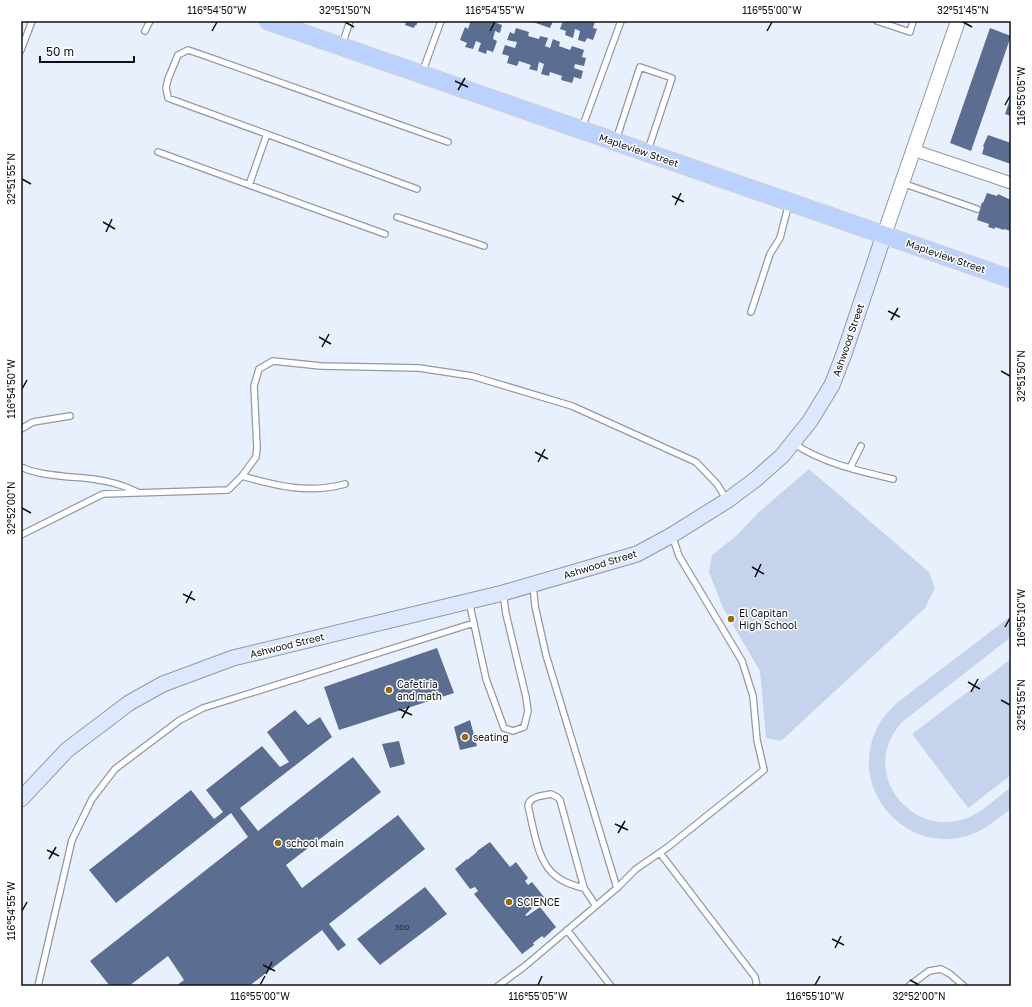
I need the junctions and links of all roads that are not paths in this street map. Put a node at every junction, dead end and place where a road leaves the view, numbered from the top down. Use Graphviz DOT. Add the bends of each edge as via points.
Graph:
graph roads {
  1 [pos="32,21"];
  2 [pos="150,21"];
  3 [pos="350,21"];
  4 [pos="441,21"];
  5 [pos="621,21"];
  6 [pos="877,21"];
  7 [pos="913,21"];
  8 [pos="958,21"];
  9 [pos="277,23"];
  10 [pos="145,32"];
  11 [pos="342,47"];
  12 [pos="21,50"];
  13 [pos="422,74"];
  14 [pos="582,130"];
  15 [pos="267,134"];
  16 [pos="448,142"];
  17 [pos="616,142"];
  18 [pos="913,150"];
  19 [pos="158,152"];
  20 [pos="648,152"];
  21 [pos="902,183"];
  22 [pos="1011,183"];
  23 [pos="249,185"];
  24 [pos="417,189"];
  25 [pos="789,202"];
  26 [pos="977,209"];
  27 [pos="397,216"];
  28 [pos="385,234"];
  29 [pos="884,234"];
  30 [pos="484,246"];
  31 [pos="1011,279"];
  32 [pos="751,312"];
  33 [pos="70,416"];
  34 [pos="21,429"];
  35 [pos="792,443"];
  36 [pos="861,446"];
  37 [pos="21,467"];
  38 [pos="850,468"];
  39 [pos="242,476"];
  40 [pos="893,479"];
  41 [pos="345,484"];
  42 [pos="137,492"];
  43 [pos="728,500"];
  44 [pos="21,535"];
  45 [pos="672,535"];
  46 [pos="533,584"];
  47 [pos="503,593"];
  48 [pos="469,601"];
  49 [pos="474,623"];
  50 [pos="21,799"];
  51 [pos="660,853"];
  52 [pos="584,888"];
  53 [pos="617,888"];
  54 [pos="596,906"];
  55 [pos="567,930"];
  56 [pos="38,986"];
  57 [pos="498,986"];
  58 [pos="611,986"];
  59 [pos="757,986"];
  60 [pos="909,986"];
  61 [pos="964,986"];
  1 -- 12 [label="lane"];
  2 -- 10 [label="lane"];
  3 -- 11 [label="lane"];
  4 -- 13 [label="lane"];
  5 -- 14 [label="lane"];
  6 -- 7 [label="lane" via="910,32"];
  8 -- 18 [label="street, Ashwood Street"];
  9 -- 11 [label="main road, Mapleview Street"];
  11 -- 13 [label="main road, Mapleview Street"];
  13 -- 14 [label="main road, Mapleview Street"];
  14 -- 17 [label="main road, Mapleview Street"];
  15 -- 16 [label="lane" via="168,98 166,88 178,55 188,50"];
  15 -- 23 [label="lane"];
  15 -- 24 [label="lane"];
  17 -- 20 [label="main road, Mapleview Street"];
  17 -- 20 [label="lane" via="640,67 672,78"];
  18 -- 21 [label="street, Ashwood Street"];
  18 -- 22 [label="street"];
  19 -- 23 [label="lane"];
  20 -- 25 [label="main road, Mapleview Street"];
  21 -- 26 [label="lane"];
  21 -- 29 [label="street, Ashwood Street"];
  23 -- 28 [label="lane"];
  25 -- 29 [label="main road, Mapleview Street"];
  25 -- 32 [label="lane" via="780,238 770,254"];
  27 -- 30 [label="lane"];
  29 -- 31 [label="main road, Mapleview Street"];
  29 -- 35 [label="main road, Ashwood Street" via="832,384 810,421"];
  33 -- 34 [label="lane" via="34,422"];
  35 -- 38 [label="lane" via="818,457"];
  35 -- 43 [label="main road, Ashwood Street" via="782,456"];
  36 -- 38 [label="lane"];
  37 -- 42 [label="lane" via="48,475 110,482"];
  38 -- 40 [label="lane"];
  39 -- 41 [label="lane" via="304,489 329,488"];
  39 -- 42 [label="lane" via="228,490"];
  39 -- 43 [label="lane" via="256,457 254,386 259,369 273,361 321,366 419,368 472,376 572,406 696,462"];
  42 -- 44 [label="lane" via="103,494"];
  43 -- 45 [label="main road, Ashwood Street"];
  45 -- 46 [label="main road, Ashwood Street" via="636,554"];
  45 -- 51 [label="lane" via="683,562 742,661 753,696 757,740 764,770"];
  46 -- 47 [label="main road, Ashwood Street"];
  46 -- 53 [label="lane" via="546,655"];
  47 -- 48 [label="main road, Ashwood Street"];
  47 -- 49 [label="lane" via="528,711 524,726 513,731 504,728 486,678"];
  48 -- 49 [label="lane"];
  48 -- 50 [label="main road, Ashwood Street" via="233,658 163,684 129,703 67,750"];
  49 -- 56 [label="lane" via="202,708 180,720 115,769 92,799 72,840"];
  51 -- 53 [label="lane" via="636,869"];
  51 -- 59 [label="lane" via="755,977"];
  52 -- 52 [label="lane" via="560,800 551,794 530,800 528,806 542,859 547,868 560,879"];
  52 -- 54 [label="lane"];
  53 -- 54 [label="lane"];
  54 -- 55 [label="lane"];
  55 -- 57 [label="lane"];
  55 -- 58 [label="lane"];
  60 -- 61 [label="lane" via="929,971 941,969"];
}
